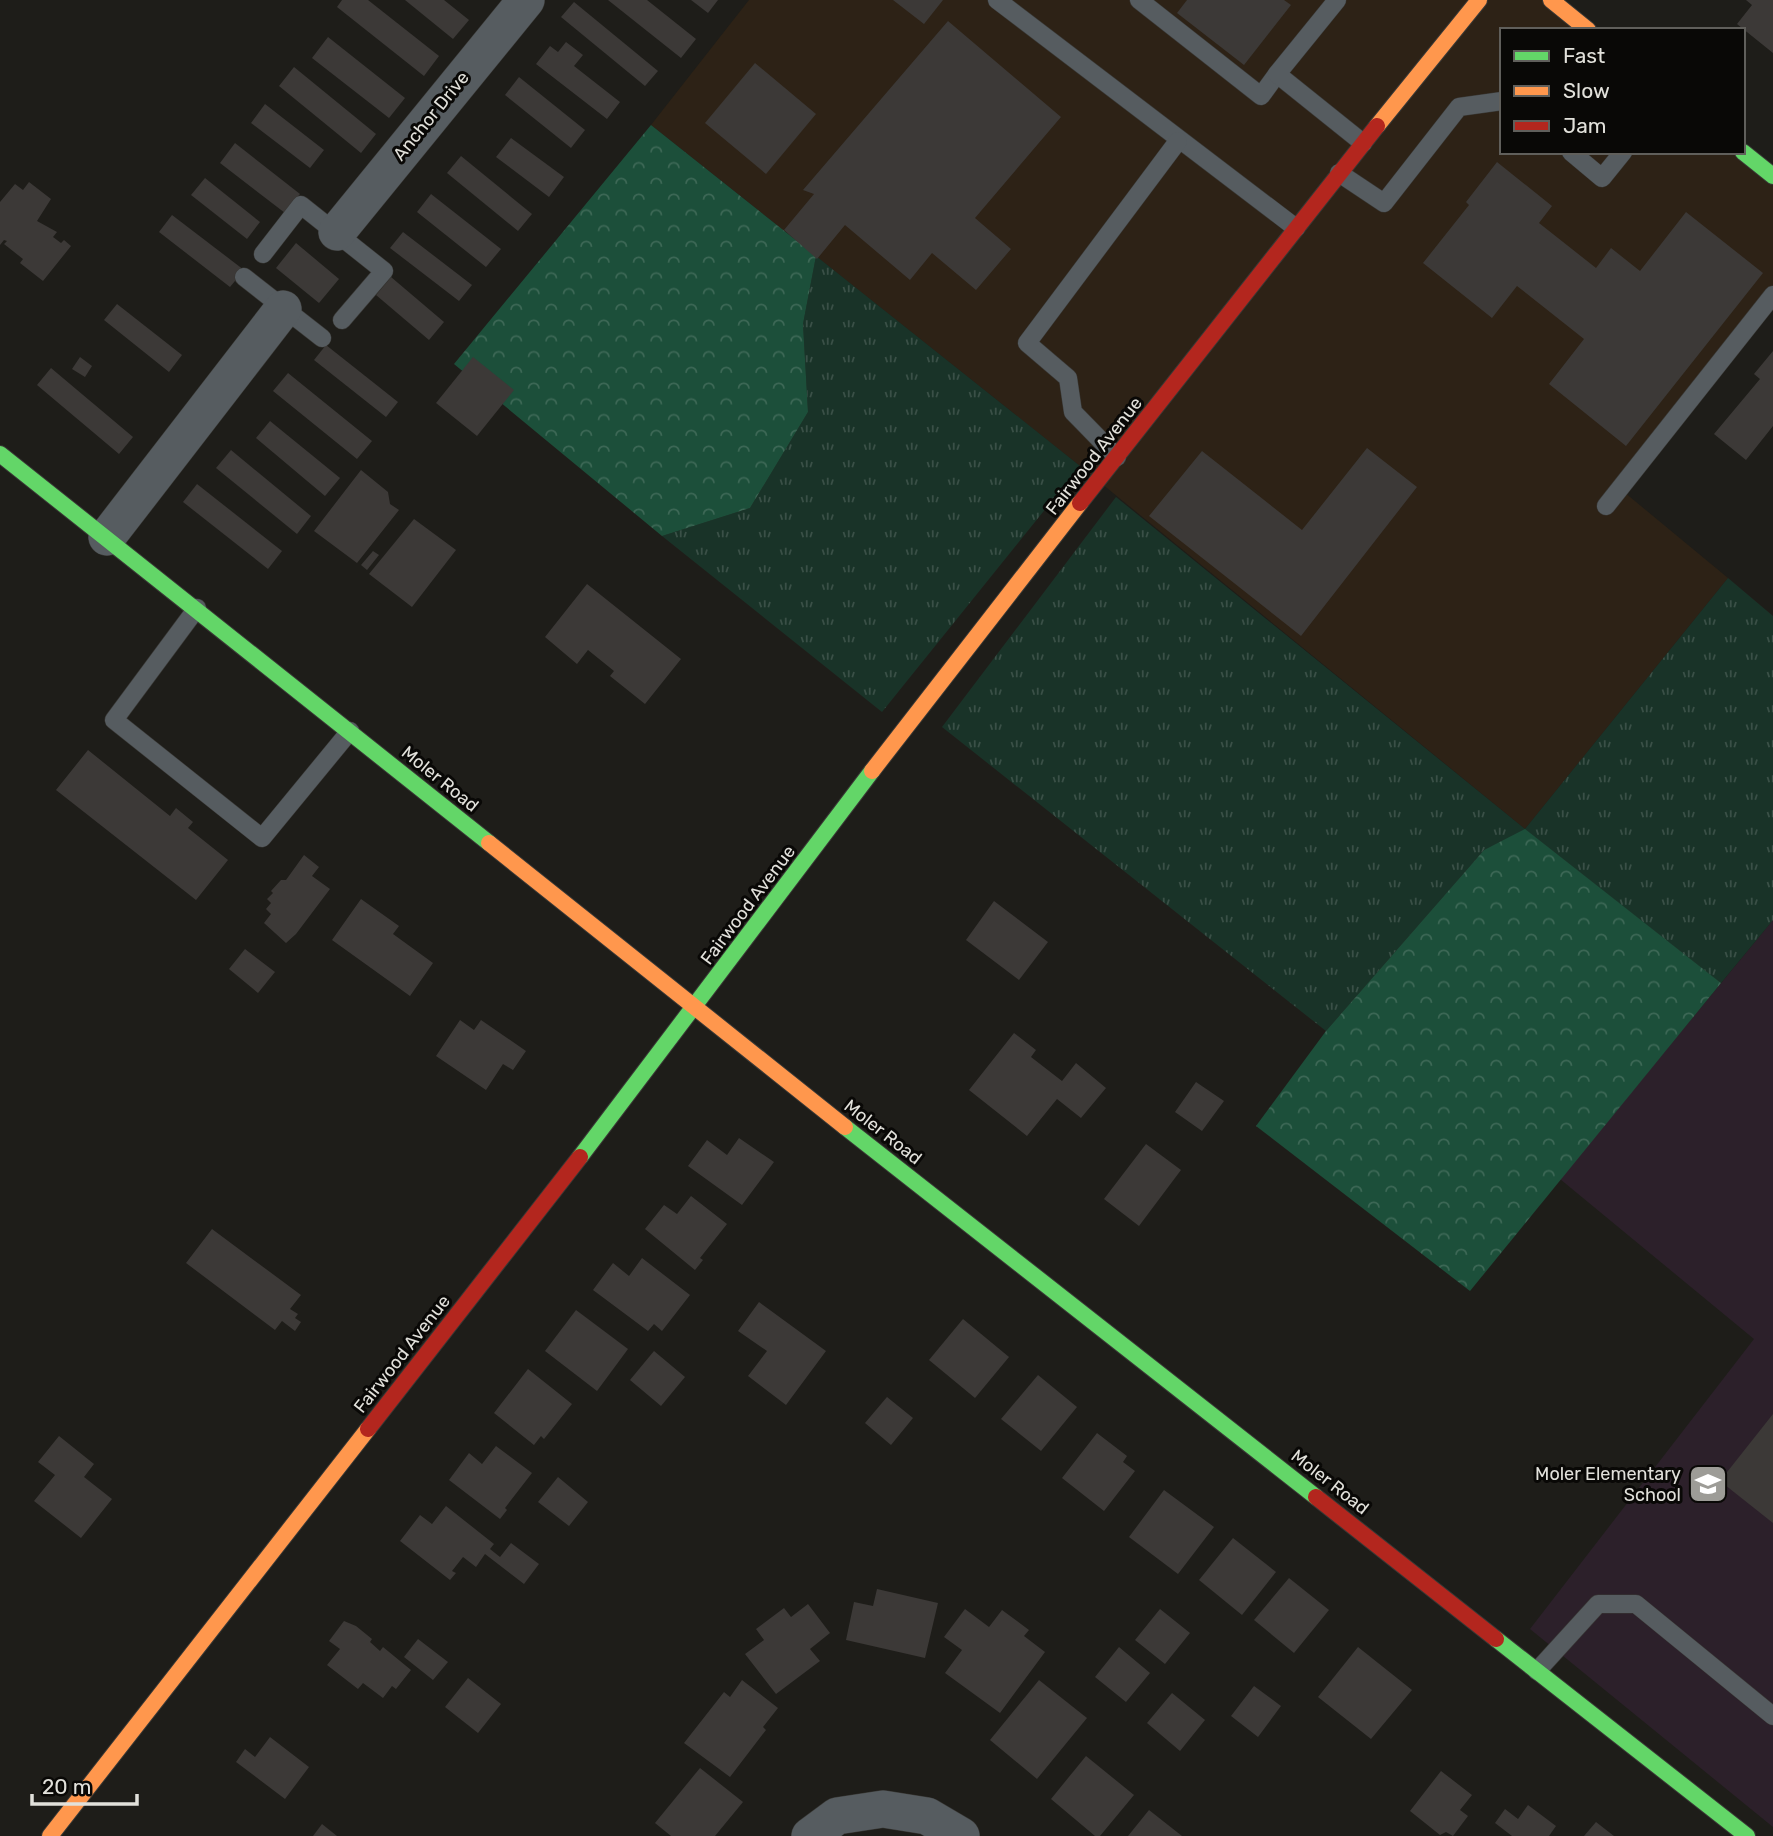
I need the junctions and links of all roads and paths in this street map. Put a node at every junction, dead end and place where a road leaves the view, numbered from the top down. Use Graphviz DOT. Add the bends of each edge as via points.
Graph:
graph roads {
  1 [pos="526,0"];
  2 [pos="997,0"];
  3 [pos="1139,0"];
  4 [pos="1337,0"];
  5 [pos="1479,0"];
  6 [pos="1551,0"];
  7 [pos="1586,28"];
  8 [pos="1278,74"];
  9 [pos="1500,101"];
  10 [pos="1178,141"];
  11 [pos="1363,143"];
  12 [pos="1573,154"];
  13 [pos="1621,154"];
  14 [pos="1745,154"];
  15 [pos="1339,173"];
  16 [pos="1773,176"];
  17 [pos="1296,228"];
  18 [pos="337,232"];
  19 [pos="263,254"];
  20 [pos="244,277"];
  21 [pos="1773,295"];
  22 [pos="283,309"];
  23 [pos="342,320"];
  24 [pos="322,338"];
  25 [pos="0,454"];
  26 [pos="1118,457"];
  27 [pos="1606,506"];
  28 [pos="107,537"];
  29 [pos="197,608"];
  30 [pos="350,731"];
  31 [pos="695,1009"];
  32 [pos="1537,1671"];
  33 [pos="1773,1716"];
  34 [pos="50,1836"];
  35 [pos="810,1836"];
  36 [pos="961,1836"];
  37 [pos="1747,1836"];
  1 -- 18 [label="street, Anchor Drive"];
  2 -- 10 [label="lane"];
  3 -- 8 [label="lane" via="1261,96"];
  4 -- 8 [label="lane"];
  5 -- 11 [label="street, Fairwood Avenue"];
  6 -- 7 [label="street"];
  8 -- 11 [label="lane"];
  9 -- 15 [label="lane" via="1459,107 1384,203"];
  10 -- 17 [label="lane"];
  10 -- 26 [label="lane" via="1027,343 1068,378 1073,412"];
  11 -- 15 [label="street, Fairwood Avenue"];
  12 -- 13 [label="lane" via="1602,178"];
  14 -- 16 [label="street"];
  15 -- 17 [label="street, Fairwood Avenue"];
  17 -- 26 [label="street, Fairwood Avenue"];
  18 -- 19 [label="lane" via="301,205"];
  18 -- 23 [label="lane" via="384,271"];
  20 -- 22 [label="lane"];
  21 -- 27 [label="lane"];
  22 -- 24 [label="lane"];
  22 -- 28 [label="street"];
  25 -- 28 [label="street, Moler Road"];
  26 -- 31 [label="street, Fairwood Avenue" via="900,733"];
  28 -- 29 [label="street, Moler Road"];
  29 -- 30 [label="street, Moler Road"];
  29 -- 30 [label="lane" via="114,720 262,838"];
  30 -- 31 [label="street, Moler Road"];
  31 -- 32 [label="street, Moler Road"];
  31 -- 34 [label="street, Fairwood Avenue"];
  32 -- 33 [label="lane" via="1598,1604 1636,1604"];
  32 -- 37 [label="street, Moler Road"];
  35 -- 36 [label="street" via="837,1816 883,1809 927,1816"];
}
